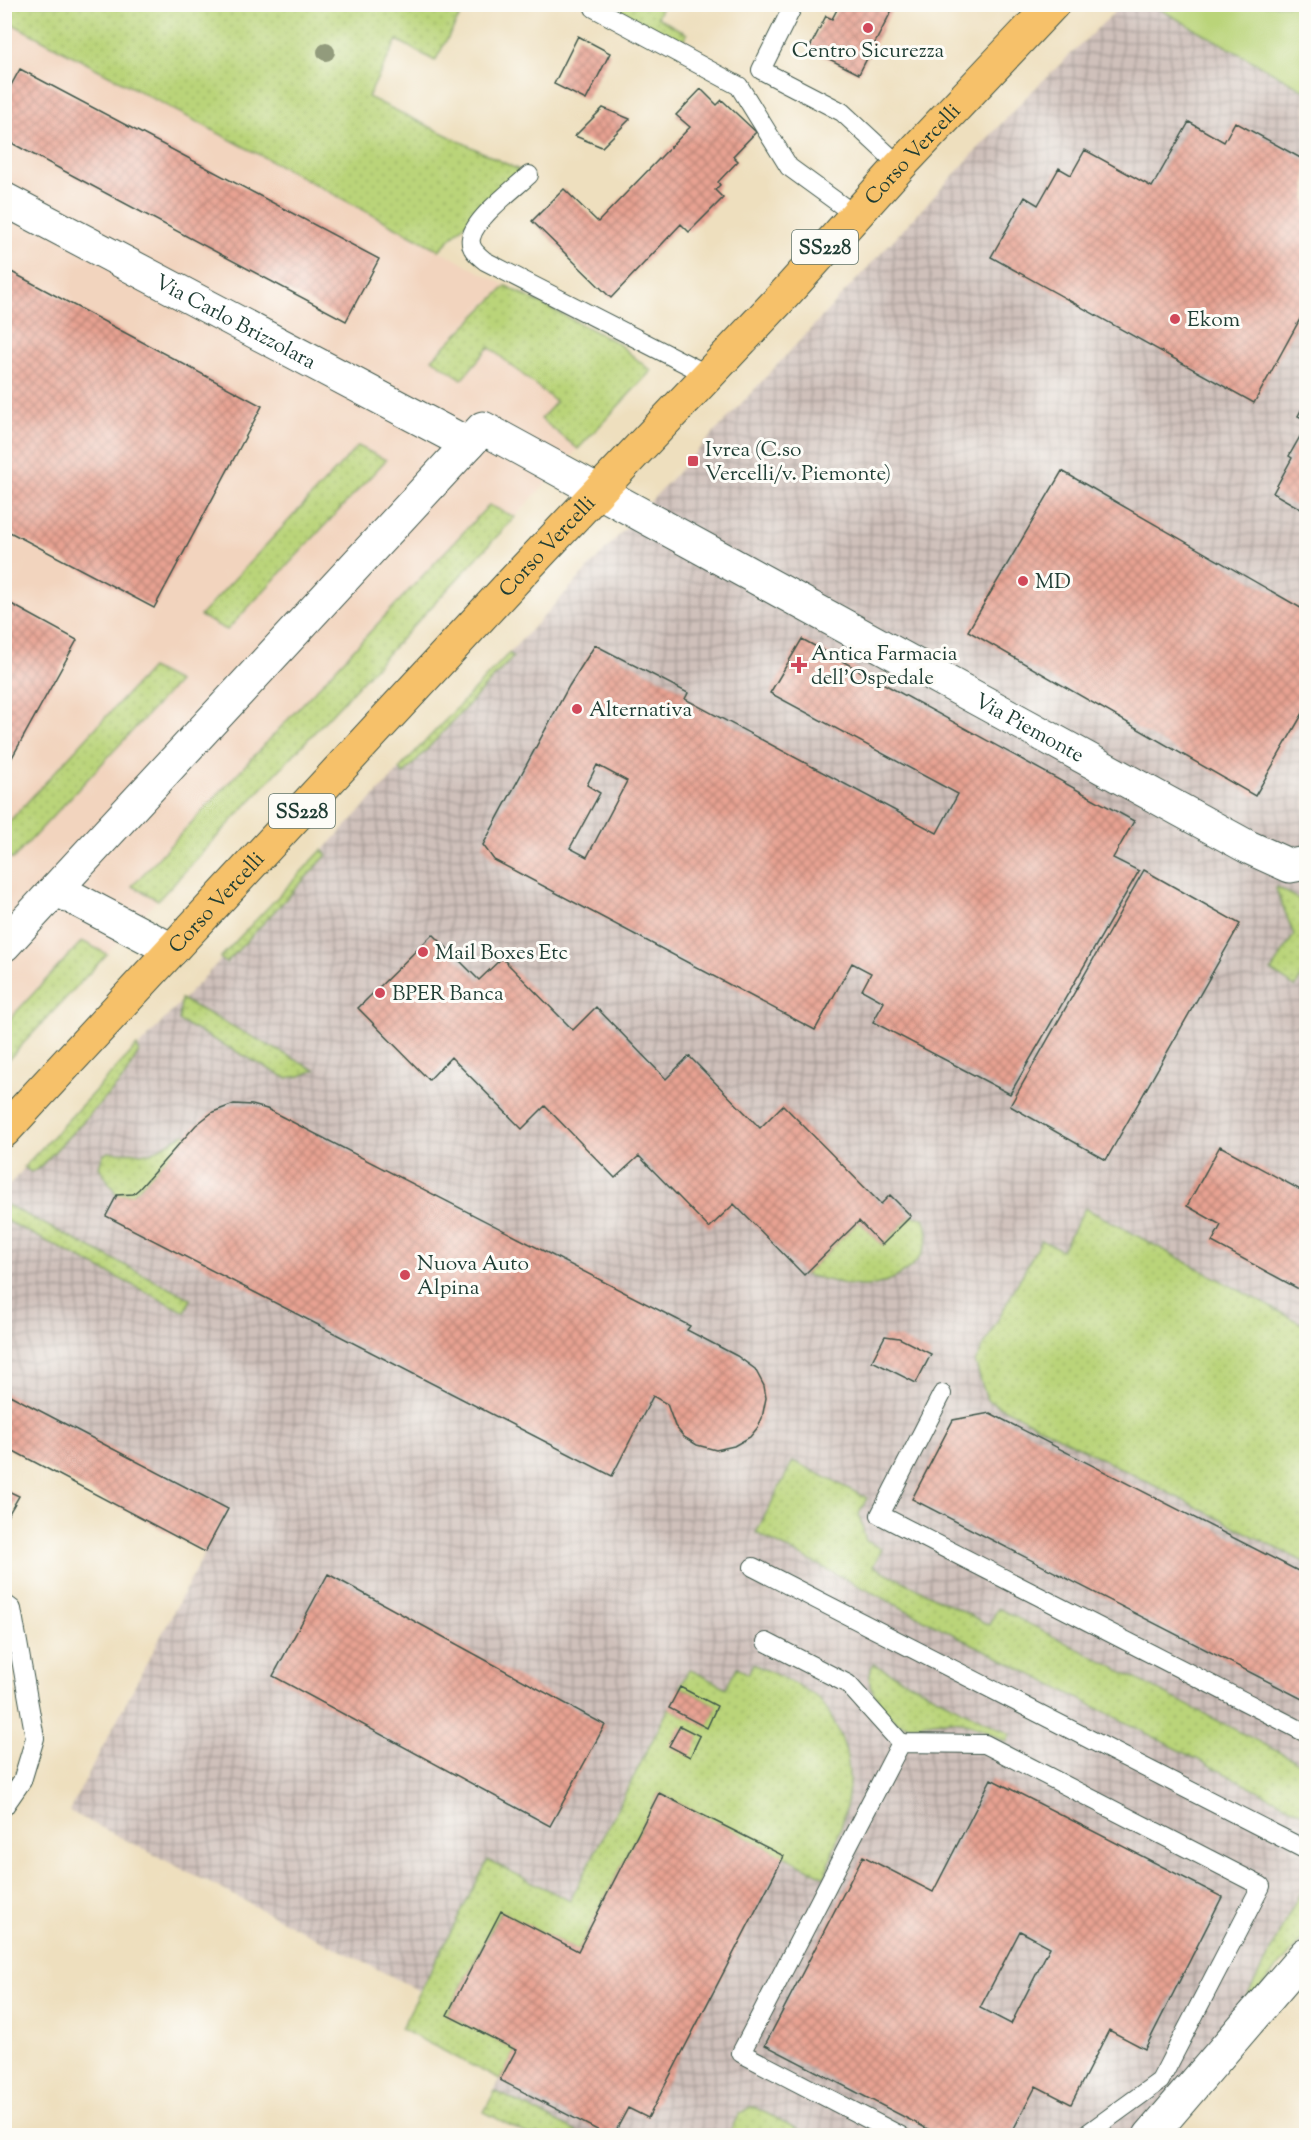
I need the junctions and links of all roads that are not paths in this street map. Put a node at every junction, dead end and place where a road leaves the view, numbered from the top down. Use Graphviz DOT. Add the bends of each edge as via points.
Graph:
graph roads {
  1 [pos="794,4"];
  2 [pos="1053,4"];
  3 [pos="594,8"];
  4 [pos="900,166"];
  5 [pos="529,175"];
  6 [pos="4,199"];
  7 [pos="855,215"];
  8 [pos="708,375"];
  9 [pos="468,444"];
  10 [pos="599,491"];
  11 [pos="1306,863"];
  12 [pos="56,889"];
  13 [pos="4,945"];
  14 [pos="172,950"];
  15 [pos="4,1131"];
  16 [pos="942,1394"];
  17 [pos="753,1567"];
  18 [pos="4,1603"];
  19 [pos="766,1642"];
  20 [pos="1306,1733"];
  21 [pos="901,1743"];
  22 [pos="4,1807"];
  23 [pos="1306,1850"];
  24 [pos="1306,1954"];
  25 [pos="901,2136"];
  26 [pos="1084,2136"];
  27 [pos="1150,2136"];
  1 -- 4 [label="lane" via="760,70 842,112"];
  2 -- 4 [label="main road, Corso Vercelli / SS228"];
  3 -- 7 [label="lane" via="739,86 789,166"];
  4 -- 7 [label="main road, Corso Vercelli / SS228"];
  5 -- 8 [label="lane" via="478,223 471,238 473,251 485,261"];
  6 -- 9 [label="street, Via Carlo Brizzolara"];
  7 -- 8 [label="main road, Corso Vercelli / SS228"];
  8 -- 10 [label="main road, Corso Vercelli / SS228"];
  9 -- 10 [label="street, Corso Vercelli" via="483,428"];
  9 -- 12 [label="street, Corso Vercelli"];
  10 -- 11 [label="street, Via Piemonte" via="1248,847 1290,866"];
  10 -- 14 [label="main road, Corso Vercelli / SS228"];
  12 -- 13 [label="street, Corso Vercelli"];
  12 -- 14 [label="street"];
  14 -- 15 [label="main road, Corso Vercelli / SS228"];
  16 -- 20 [label="lane" via="880,1515"];
  17 -- 23 [label="lane"];
  18 -- 22 [label="lane" via="12,1610 36,1738 22,1781"];
  19 -- 21 [label="lane" via="848,1684"];
  21 -- 25 [label="lane" via="741,2053"];
  21 -- 26 [label="lane" via="985,1744 1261,1886 1160,2081"];
  24 -- 27 [label="street"];
}
